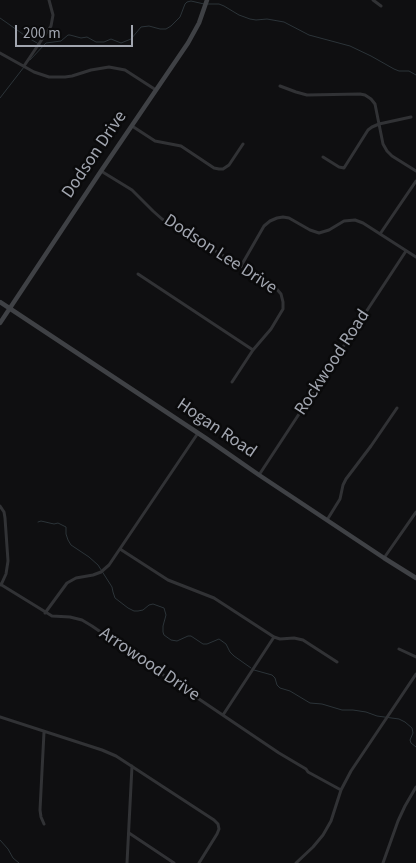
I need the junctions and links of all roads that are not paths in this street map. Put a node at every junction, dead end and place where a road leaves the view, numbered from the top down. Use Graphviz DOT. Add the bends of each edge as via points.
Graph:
graph roads {
  1 [pos="49,0"];
  2 [pos="207,0"];
  3 [pos="373,0"];
  4 [pos="381,6"];
  5 [pos="0,53"];
  6 [pos="24,66"];
  7 [pos="280,86"];
  8 [pos="156,90"];
  9 [pos="411,117"];
  10 [pos="379,124"];
  11 [pos="132,126"];
  12 [pos="243,144"];
  13 [pos="323,156"];
  14 [pos="101,170"];
  15 [pos="416,171"];
  16 [pos="416,181"];
  17 [pos="380,234"];
  18 [pos="406,251"];
  19 [pos="416,257"];
  20 [pos="241,266"];
  21 [pos="138,274"];
  22 [pos="0,302"];
  23 [pos="10,308"];
  24 [pos="0,323"];
  25 [pos="253,350"];
  26 [pos="232,382"];
  27 [pos="397,408"];
  28 [pos="198,432"];
  29 [pos="259,475"];
  30 [pos="0,506"];
  31 [pos="416,512"];
  32 [pos="327,520"];
  33 [pos="120,549"];
  34 [pos="384,558"];
  35 [pos="416,578"];
  36 [pos="0,584"];
  37 [pos="45,613"];
  38 [pos="274,637"];
  39 [pos="399,649"];
  40 [pos="416,657"];
  41 [pos="337,662"];
  42 [pos="416,674"];
  43 [pos="223,715"];
  44 [pos="0,717"];
  45 [pos="44,732"];
  46 [pos="132,766"];
  47 [pos="416,787"];
  48 [pos="341,790"];
  49 [pos="44,824"];
  50 [pos="128,833"];
  51 [pos="127,863"];
  52 [pos="174,863"];
  53 [pos="199,863"];
  54 [pos="296,863"];
  55 [pos="384,863"];
  1 -- 6 [label="street" via="53,15 51,26"];
  2 -- 8 [label="street, Dodson Drive" via="188,43"];
  3 -- 4 [label="street"];
  5 -- 6 [label="street"];
  6 -- 8 [label="street" via="41,75 58,78 109,67 125,70"];
  7 -- 10 [label="street" via="306,95 365,95 375,104"];
  8 -- 11 [label="street, Dodson Drive"];
  9 -- 10 [label="street"];
  10 -- 13 [label="street" via="368,130 344,168"];
  10 -- 15 [label="street" via="387,152"];
  11 -- 12 [label="street" via="156,141 181,146 218,169 229,165"];
  11 -- 14 [label="street, Dodson Drive"];
  14 -- 20 [label="street, Dodson Lee Drive" via="132,190 162,219"];
  14 -- 23 [label="street, Dodson Drive"];
  16 -- 17 [label="street"];
  17 -- 18 [label="street"];
  17 -- 20 [label="street" via="355,220 344,221 319,233 289,218 277,218 264,226"];
  18 -- 19 [label="street"];
  18 -- 29 [label="street, Rockwood Road"];
  20 -- 25 [label="street, Dodson Lee Drive" via="274,286 283,302 283,309 271,329"];
  21 -- 25 [label="street"];
  22 -- 23 [label="street, Hogan Road"];
  23 -- 24 [label="street, Dodson Drive"];
  23 -- 28 [label="street, Hogan Road"];
  25 -- 26 [label="street, Dodson Lee Drive"];
  27 -- 32 [label="street" via="346,479 340,499"];
  28 -- 29 [label="street, Hogan Road"];
  28 -- 33 [label="street"];
  29 -- 32 [label="street, Hogan Road"];
  30 -- 36 [label="street" via="5,518 8,561"];
  31 -- 34 [label="street"];
  32 -- 34 [label="street, Hogan Road"];
  33 -- 37 [label="street" via="102,571 67,583"];
  33 -- 38 [label="street" via="168,580 214,598"];
  34 -- 35 [label="street, Hogan Road"];
  36 -- 37 [label="street, Arrowood Drive"];
  37 -- 43 [label="street, Arrowood Drive" via="82,620"];
  38 -- 41 [label="street" via="304,640"];
  38 -- 43 [label="street"];
  39 -- 40 [label="street"];
  42 -- 48 [label="street"];
  43 -- 48 [label="street, Arrowood Drive"];
  44 -- 45 [label="street"];
  45 -- 46 [label="street" via="102,750"];
  45 -- 49 [label="street" via="40,810"];
  46 -- 50 [label="street"];
  46 -- 53 [label="street" via="218,824 217,834"];
  47 -- 55 [label="street" via="398,820"];
  48 -- 54 [label="street" via="323,835"];
  50 -- 51 [label="street"];
  50 -- 52 [label="street"];
}
